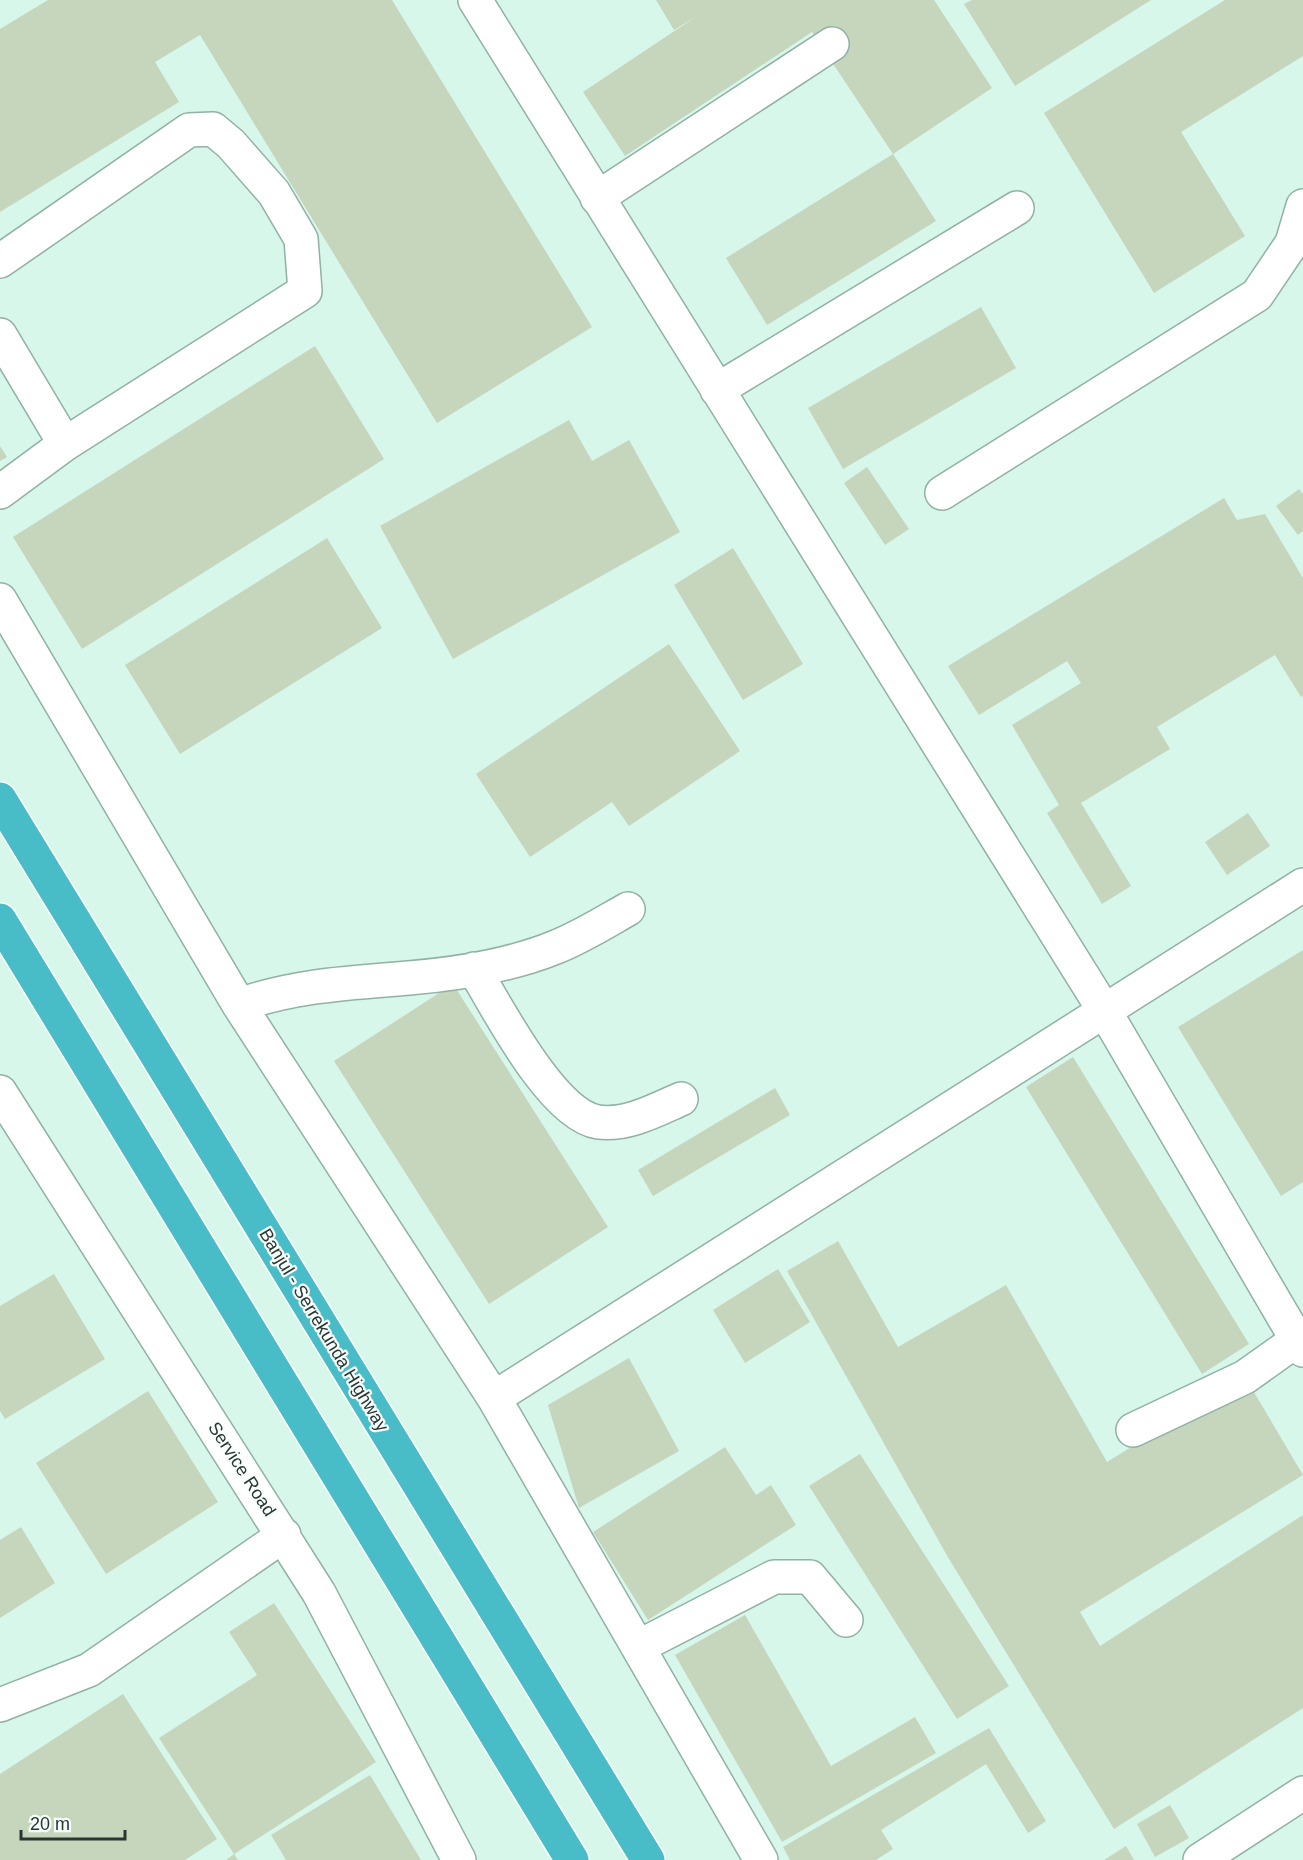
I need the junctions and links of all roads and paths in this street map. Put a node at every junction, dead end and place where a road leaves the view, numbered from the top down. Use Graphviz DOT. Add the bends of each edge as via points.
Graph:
graph roads {
  1 [pos="476,1"];
  2 [pos="832,44"];
  3 [pos="597,198"];
  4 [pos="1303,206"];
  5 [pos="1017,208"];
  6 [pos="0,261"];
  7 [pos="0,334"];
  8 [pos="717,390"];
  9 [pos="65,444"];
  10 [pos="0,492"];
  11 [pos="942,494"];
  12 [pos="0,600"];
  13 [pos="0,799"];
  14 [pos="1303,885"];
  15 [pos="628,909"];
  16 [pos="0,920"];
  17 [pos="474,969"];
  18 [pos="239,1005"];
  19 [pos="1104,1010"];
  20 [pos="0,1092"];
  21 [pos="681,1099"];
  22 [pos="1300,1345"];
  23 [pos="494,1398"];
  24 [pos="1133,1430"];
  25 [pos="284,1535"];
  26 [pos="846,1620"];
  27 [pos="638,1647"];
  28 [pos="0,1705"];
  29 [pos="1303,1793"];
  30 [pos="459,1860"];
  31 [pos="572,1860"];
  32 [pos="648,1860"];
  33 [pos="761,1860"];
  34 [pos="1200,1860"];
  1 -- 3 [label="street"];
  2 -- 3 [label="street"];
  3 -- 8 [label="street"];
  4 -- 11 [label="street" via="1292,243 1257,295"];
  5 -- 8 [label="street"];
  6 -- 9 [label="street" via="189,130 213,129 231,144 274,193 301,239 305,291"];
  7 -- 9 [label="street"];
  8 -- 19 [label="street"];
  9 -- 10 [label="street"];
  12 -- 18 [label="street"];
  13 -- 32 [label="highway, Banjul - Serrekunda Highway"];
  14 -- 19 [label="street"];
  15 -- 17 [label="street" via="555,948"];
  16 -- 31 [label="highway"];
  17 -- 18 [label="street" via="332,983 278,992"];
  17 -- 21 [label="street" via="525,1054 554,1092 578,1115 598,1122 620,1122"];
  18 -- 23 [label="street"];
  19 -- 22 [label="street"];
  19 -- 23 [label="street"];
  20 -- 25 [label="street, Service Road"];
  22 -- 24 [label="street" via="1245,1377"];
  23 -- 27 [label="street"];
  25 -- 28 [label="street" via="88,1670"];
  25 -- 30 [label="street, Service Road" via="319,1593"];
  26 -- 27 [label="street" via="810,1577 774,1577"];
  27 -- 33 [label="street"];
  29 -- 34 [label="street"];
}
